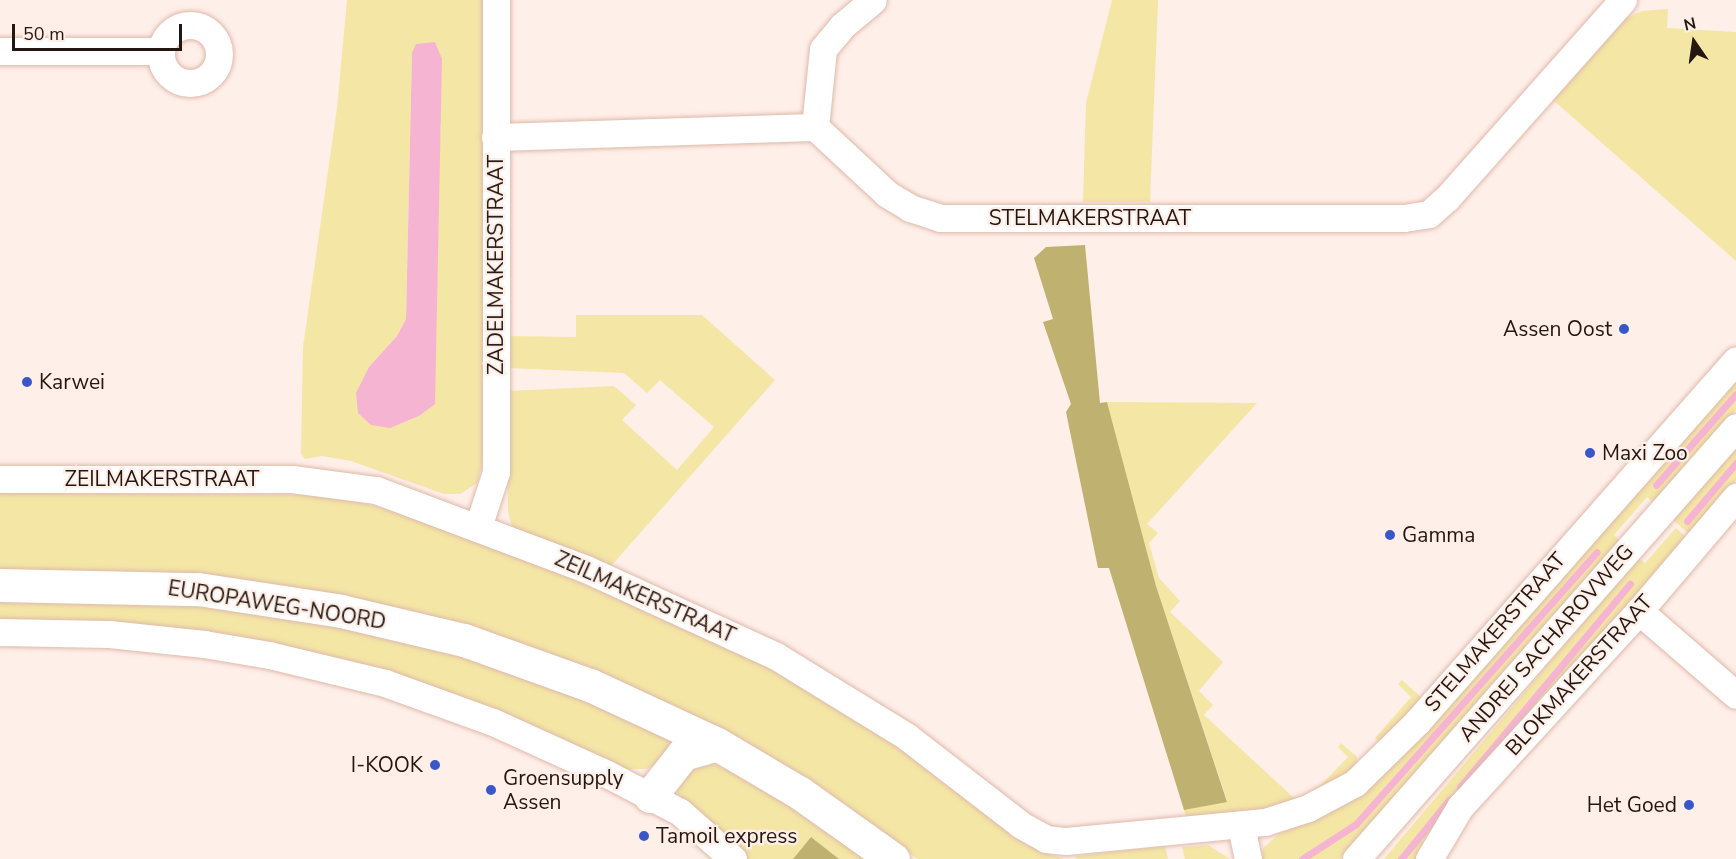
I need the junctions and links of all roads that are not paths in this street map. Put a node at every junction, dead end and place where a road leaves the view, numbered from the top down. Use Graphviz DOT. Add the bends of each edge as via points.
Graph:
graph roads {
  1 [pos="496,0"];
  2 [pos="873,0"];
  3 [pos="1623,0"];
  4 [pos="0,51"];
  5 [pos="161,51"];
  6 [pos="815,127"];
  7 [pos="495,137"];
  8 [pos="1736,360"];
  9 [pos="1736,427"];
  10 [pos="0,479"];
  11 [pos="1736,497"];
  12 [pos="478,527"];
  13 [pos="0,585"];
  14 [pos="1639,611"];
  15 [pos="0,632"];
  16 [pos="1736,695"];
  17 [pos="717,744"];
  18 [pos="650,796"];
  19 [pos="1240,826"];
  20 [pos="1432,853"];
  21 [pos="733,859"];
  22 [pos="893,859"];
  23 [pos="1248,859"];
  24 [pos="1356,859"];
  1 -- 7 [label="street, ZADELMAKERSTRAAT"];
  2 -- 6 [label="street" via="842,26 823,49"];
  3 -- 6 [label="street, STELMAKERSTRAAT" via="1447,198 1429,214 1404,218 940,218 887,194"];
  4 -- 5 [label="street"];
  6 -- 7 [label="street"];
  7 -- 12 [label="street, ZADELMAKERSTRAAT" via="496,472"];
  8 -- 19 [label="street, STELMAKERSTRAAT" via="1368,774 1308,808"];
  9 -- 24 [label="street, ANDREJ SACHAROVWEG"];
  10 -- 12 [label="street, ZEILMAKERSTRAAT" via="320,480 376,490"];
  11 -- 14 [label="street, BLOKMAKERSTRAAT"];
  12 -- 19 [label="street, ZEILMAKERSTRAAT" via="682,610 777,656 890,726 1021,825 1046,839 1066,841"];
  13 -- 17 [label="main road, EUROPAWEG-NOORD" via="198,589 341,611 481,646 590,685"];
  14 -- 16 [label="street"];
  14 -- 20 [label="street, BLOKMAKERSTRAAT" via="1460,807"];
  15 -- 18 [label="street" via="109,634 204,644 369,679 493,722"];
  17 -- 18 [label="main road" via="683,754"];
  17 -- 22 [label="main road, EUROPAWEG-NOORD" via="800,793"];
  18 -- 21 [label="street" via="693,822"];
  19 -- 23 [label="street"];
}
